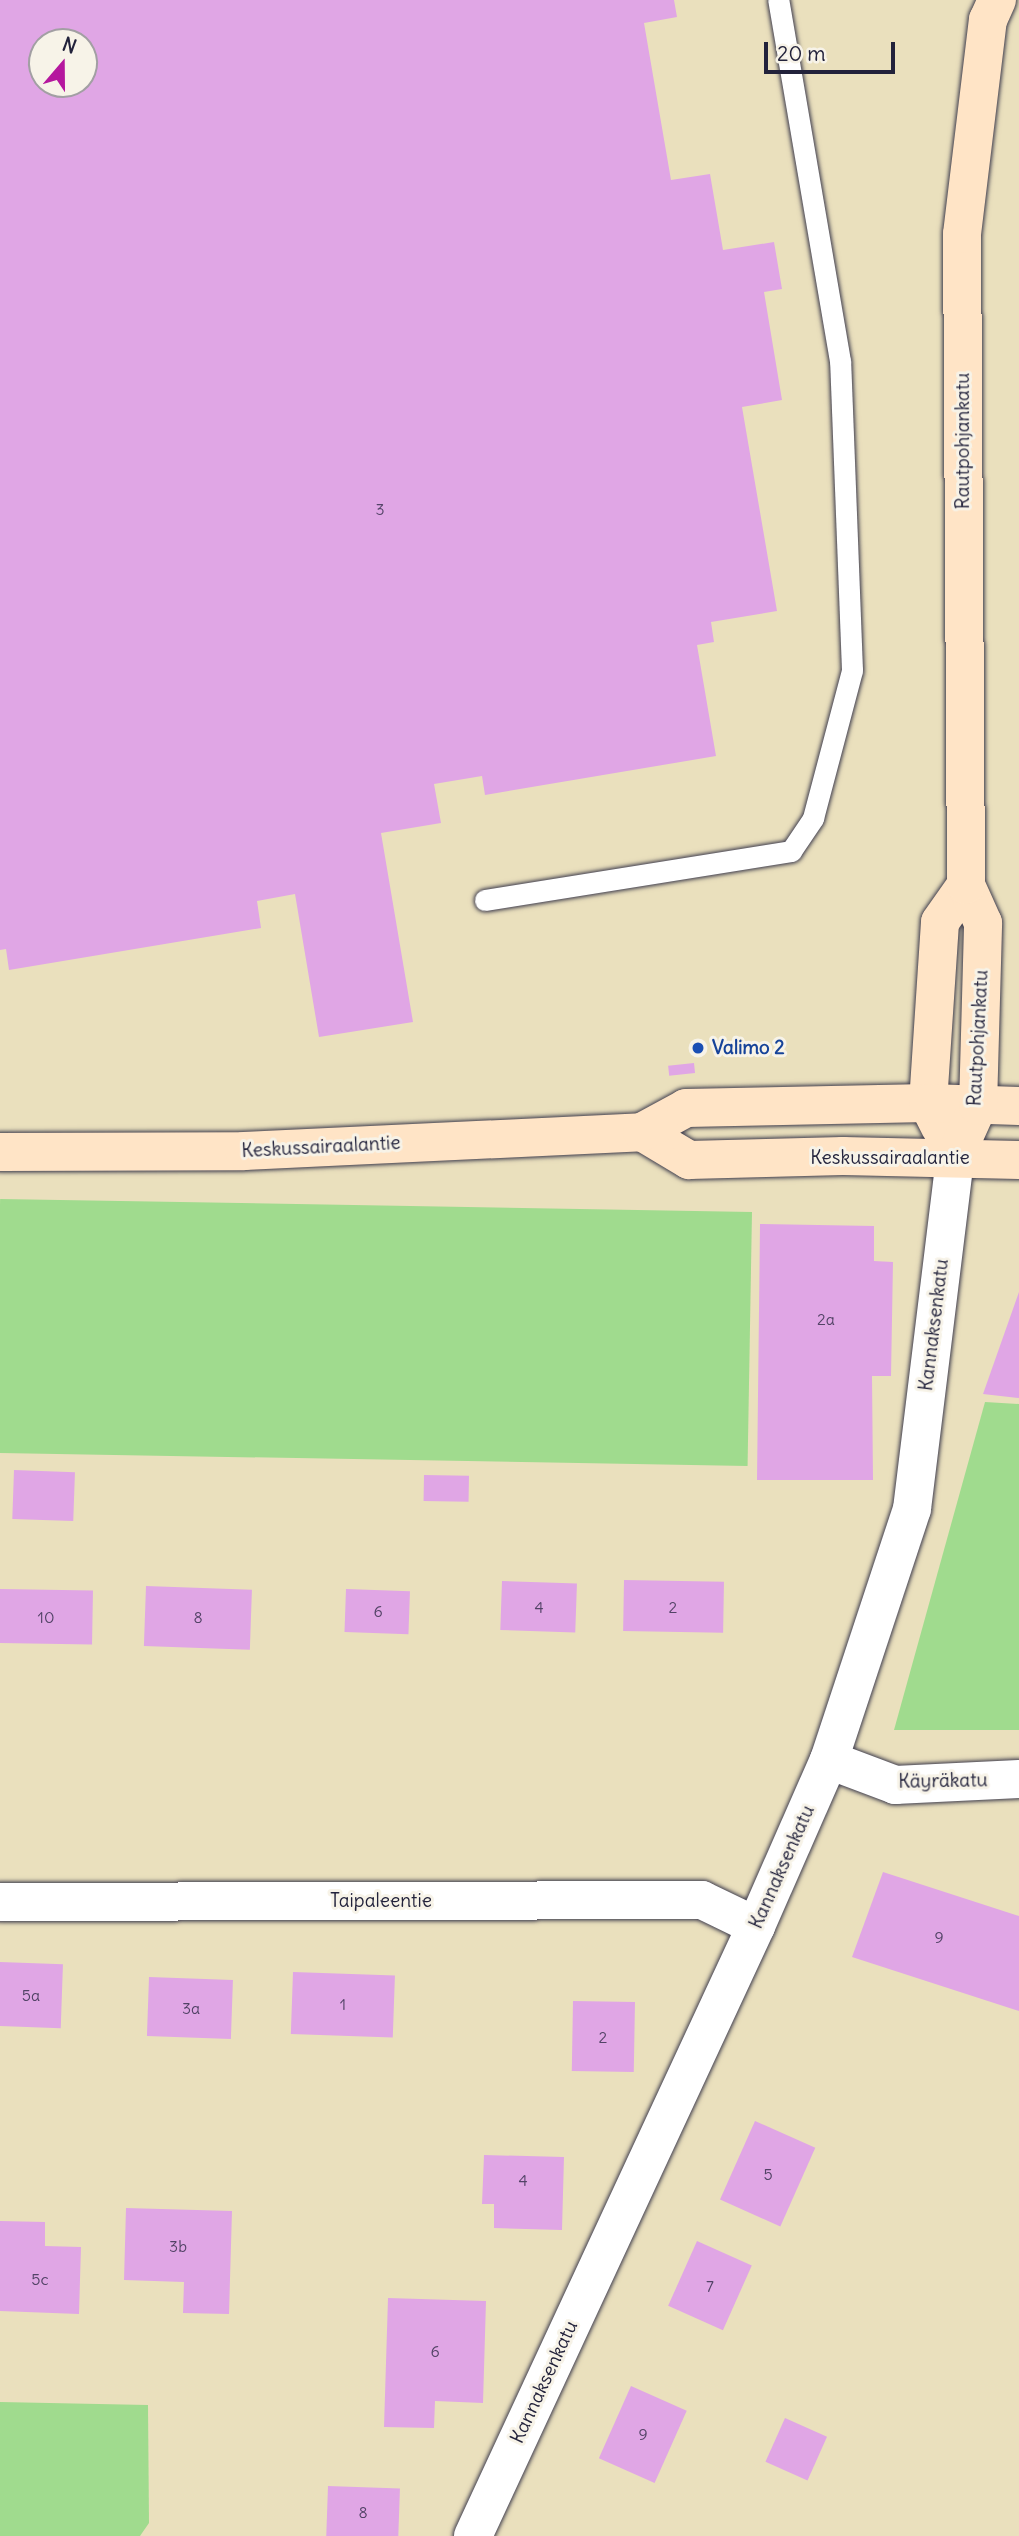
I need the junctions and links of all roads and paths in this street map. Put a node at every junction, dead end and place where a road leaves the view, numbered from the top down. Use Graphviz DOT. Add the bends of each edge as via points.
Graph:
graph roads {
  1 [pos="778,0"];
  2 [pos="997,0"];
  3 [pos="966,885"];
  4 [pos="485,900"];
  5 [pos="928,1104"];
  6 [pos="978,1106"];
  7 [pos="1019,1106"];
  8 [pos="642,1132"];
  9 [pos="0,1152"];
  10 [pos="955,1157"];
  11 [pos="1019,1160"];
  12 [pos="829,1760"];
  13 [pos="1019,1779"];
  14 [pos="0,1902"];
  15 [pos="756,1926"];
  16 [pos="473,2536"];
  1 -- 4 [label="lane" via="840,374 852,670 813,818 791,851"];
  2 -- 3 [label="street, Rautpohjankatu" via="988,20 962,234"];
  3 -- 5 [label="street" via="940,922"];
  3 -- 6 [label="street, Rautpohjankatu" via="983,923"];
  5 -- 6 [label="street, Keskussairaalantie"];
  5 -- 8 [label="street, Keskussairaalantie" via="687,1108"];
  5 -- 10 [label="street"];
  6 -- 7 [label="street, Keskussairaalantie"];
  6 -- 10 [label="street, Rautpohjankatu"];
  8 -- 9 [label="street, Keskussairaalantie" via="244,1151"];
  8 -- 10 [label="street, Keskussairaalantie" via="689,1160"];
  10 -- 11 [label="street, Keskussairaalantie"];
  10 -- 12 [label="street, Kannaksenkatu" via="912,1509"];
  12 -- 13 [label="street, Käyräkatu" via="895,1785"];
  12 -- 15 [label="street, Kannaksenkatu"];
  14 -- 15 [label="street, Taipaleentie" via="702,1900"];
  15 -- 16 [label="street, Kannaksenkatu"];
}
